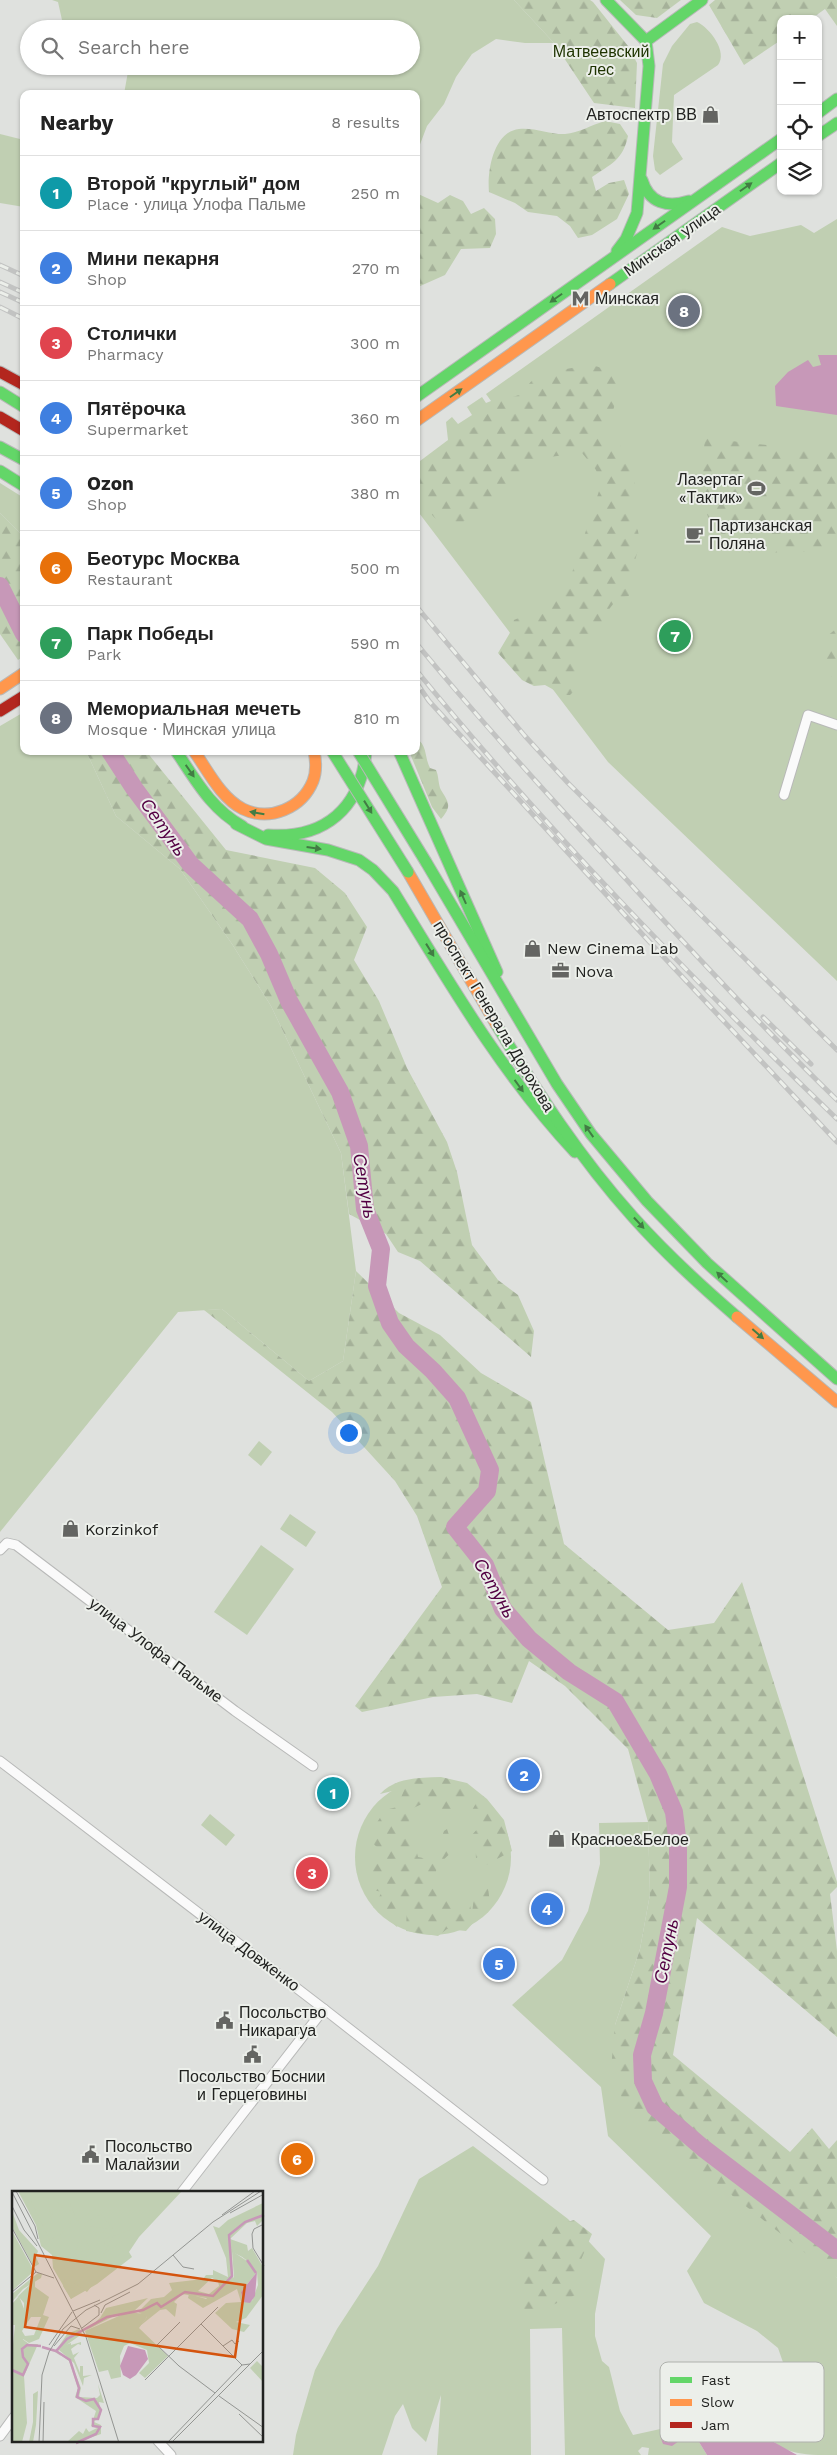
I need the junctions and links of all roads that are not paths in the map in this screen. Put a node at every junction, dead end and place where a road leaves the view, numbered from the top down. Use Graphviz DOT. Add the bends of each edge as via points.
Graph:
graph roads {
  1 [pos="606,0"];
  2 [pos="702,0"];
  3 [pos="646,41"];
  4 [pos="837,100"];
  5 [pos="822,110"];
  6 [pos="837,123"];
  7 [pos="822,133"];
  8 [pos="777,142"];
  9 [pos="777,165"];
  10 [pos="641,173"];
  11 [pos="699,197"];
  12 [pos="610,260"];
  13 [pos="0,372"];
  14 [pos="20,383"];
  15 [pos="0,392"];
  16 [pos="420,394"];
  17 [pos="20,404"];
  18 [pos="0,417"];
  19 [pos="420,418"];
  20 [pos="20,428"];
  21 [pos="0,446"];
  22 [pos="20,458"];
  23 [pos="0,471"];
  24 [pos="20,484"];
  25 [pos="20,676"];
  26 [pos="0,689"];
  27 [pos="20,698"];
  28 [pos="0,711"];
  29 [pos="837,726"];
  30 [pos="179,755"];
  31 [pos="197,755"];
  32 [pos="314,755"];
  33 [pos="335,755"];
  34 [pos="360,755"];
  35 [pos="366,755"];
  36 [pos="401,755"];
  37 [pos="784,795"];
  38 [pos="236,824"];
  39 [pos="520,1021"];
  40 [pos="601,1178"];
  41 [pos="837,1379"];
  42 [pos="837,1402"];
  43 [pos="0,1550"];
  44 [pos="0,1762"];
  45 [pos="313,1766"];
  46 [pos="324,2008"];
  47 [pos="543,2180"];
  48 [pos="183,2191"];
  49 [pos="12,2420"];
  50 [pos="0,2436"];
  51 [pos="159,2442"];
  52 [pos="172,2455"];
  1 -- 3 [label="main road"];
  2 -- 3 [label="main road"];
  3 -- 10 [label="main road" via="649,66"];
  4 -- 5 [label="main road"];
  6 -- 7 [label="main road"];
  8 -- 11 [label="main road, Минская улица"];
  19 -- 9 [label="main road, Минская улица, one-way"];
  10 -- 11 [label="main road" via="649,196 663,205"];
  10 -- 12 [label="main road" via="637,212 626,239"];
  11 -- 12 [label="main road, Минская улица, one-way"];
  12 -- 16 [label="main road, Минская улица, one-way"];
  13 -- 14 [label="main road"];
  15 -- 17 [label="main road"];
  18 -- 20 [label="main road"];
  21 -- 22 [label="main road"];
  23 -- 24 [label="main road"];
  25 -- 26 [label="main road"];
  27 -- 28 [label="main road"];
  29 -- 37 [label="street" via="808,715"];
  30 -- 38 [label="main road, one-way" via="214,803"];
  32 -- 31 [label="main road, one-way" via="316,771 310,788 300,801 277,813 259,814 242,808 223,791"];
  33 -- 40 [label="main road, проспект Генерала Дорохова, one-way, bridge" via="408,872 511,1050 543,1100"];
  34 -- 39 [label="main road, проспект Генерала Дорохова, bridge"];
  35 -- 38 [label="main road" via="358,791 345,809 327,824 307,833 284,836 261,834"];
  39 -- 36 [label="main road, one-way"];
  38 -- 40 [label="main road, one-way" via="254,836 274,843 350,856 381,877 522,1091 559,1136"];
  41 -- 39 [label="main road, проспект Генерала Дорохова, one-way" via="759,1312 647,1202 589,1132"];
  40 -- 42 [label="main road, проспект Генерала Дорохова, one-way" via="657,1242 752,1330"];
  43 -- 45 [label="street, улица Улофа Пальме" via="7,1543 16,1545"];
  44 -- 46 [label="street, улица Довженко"];
  46 -- 47 [label="street, улица Довженко"];
  46 -- 48 [label="street"];
  49 -- 50 [label="street"];
  51 -- 52 [label="street"];
}
